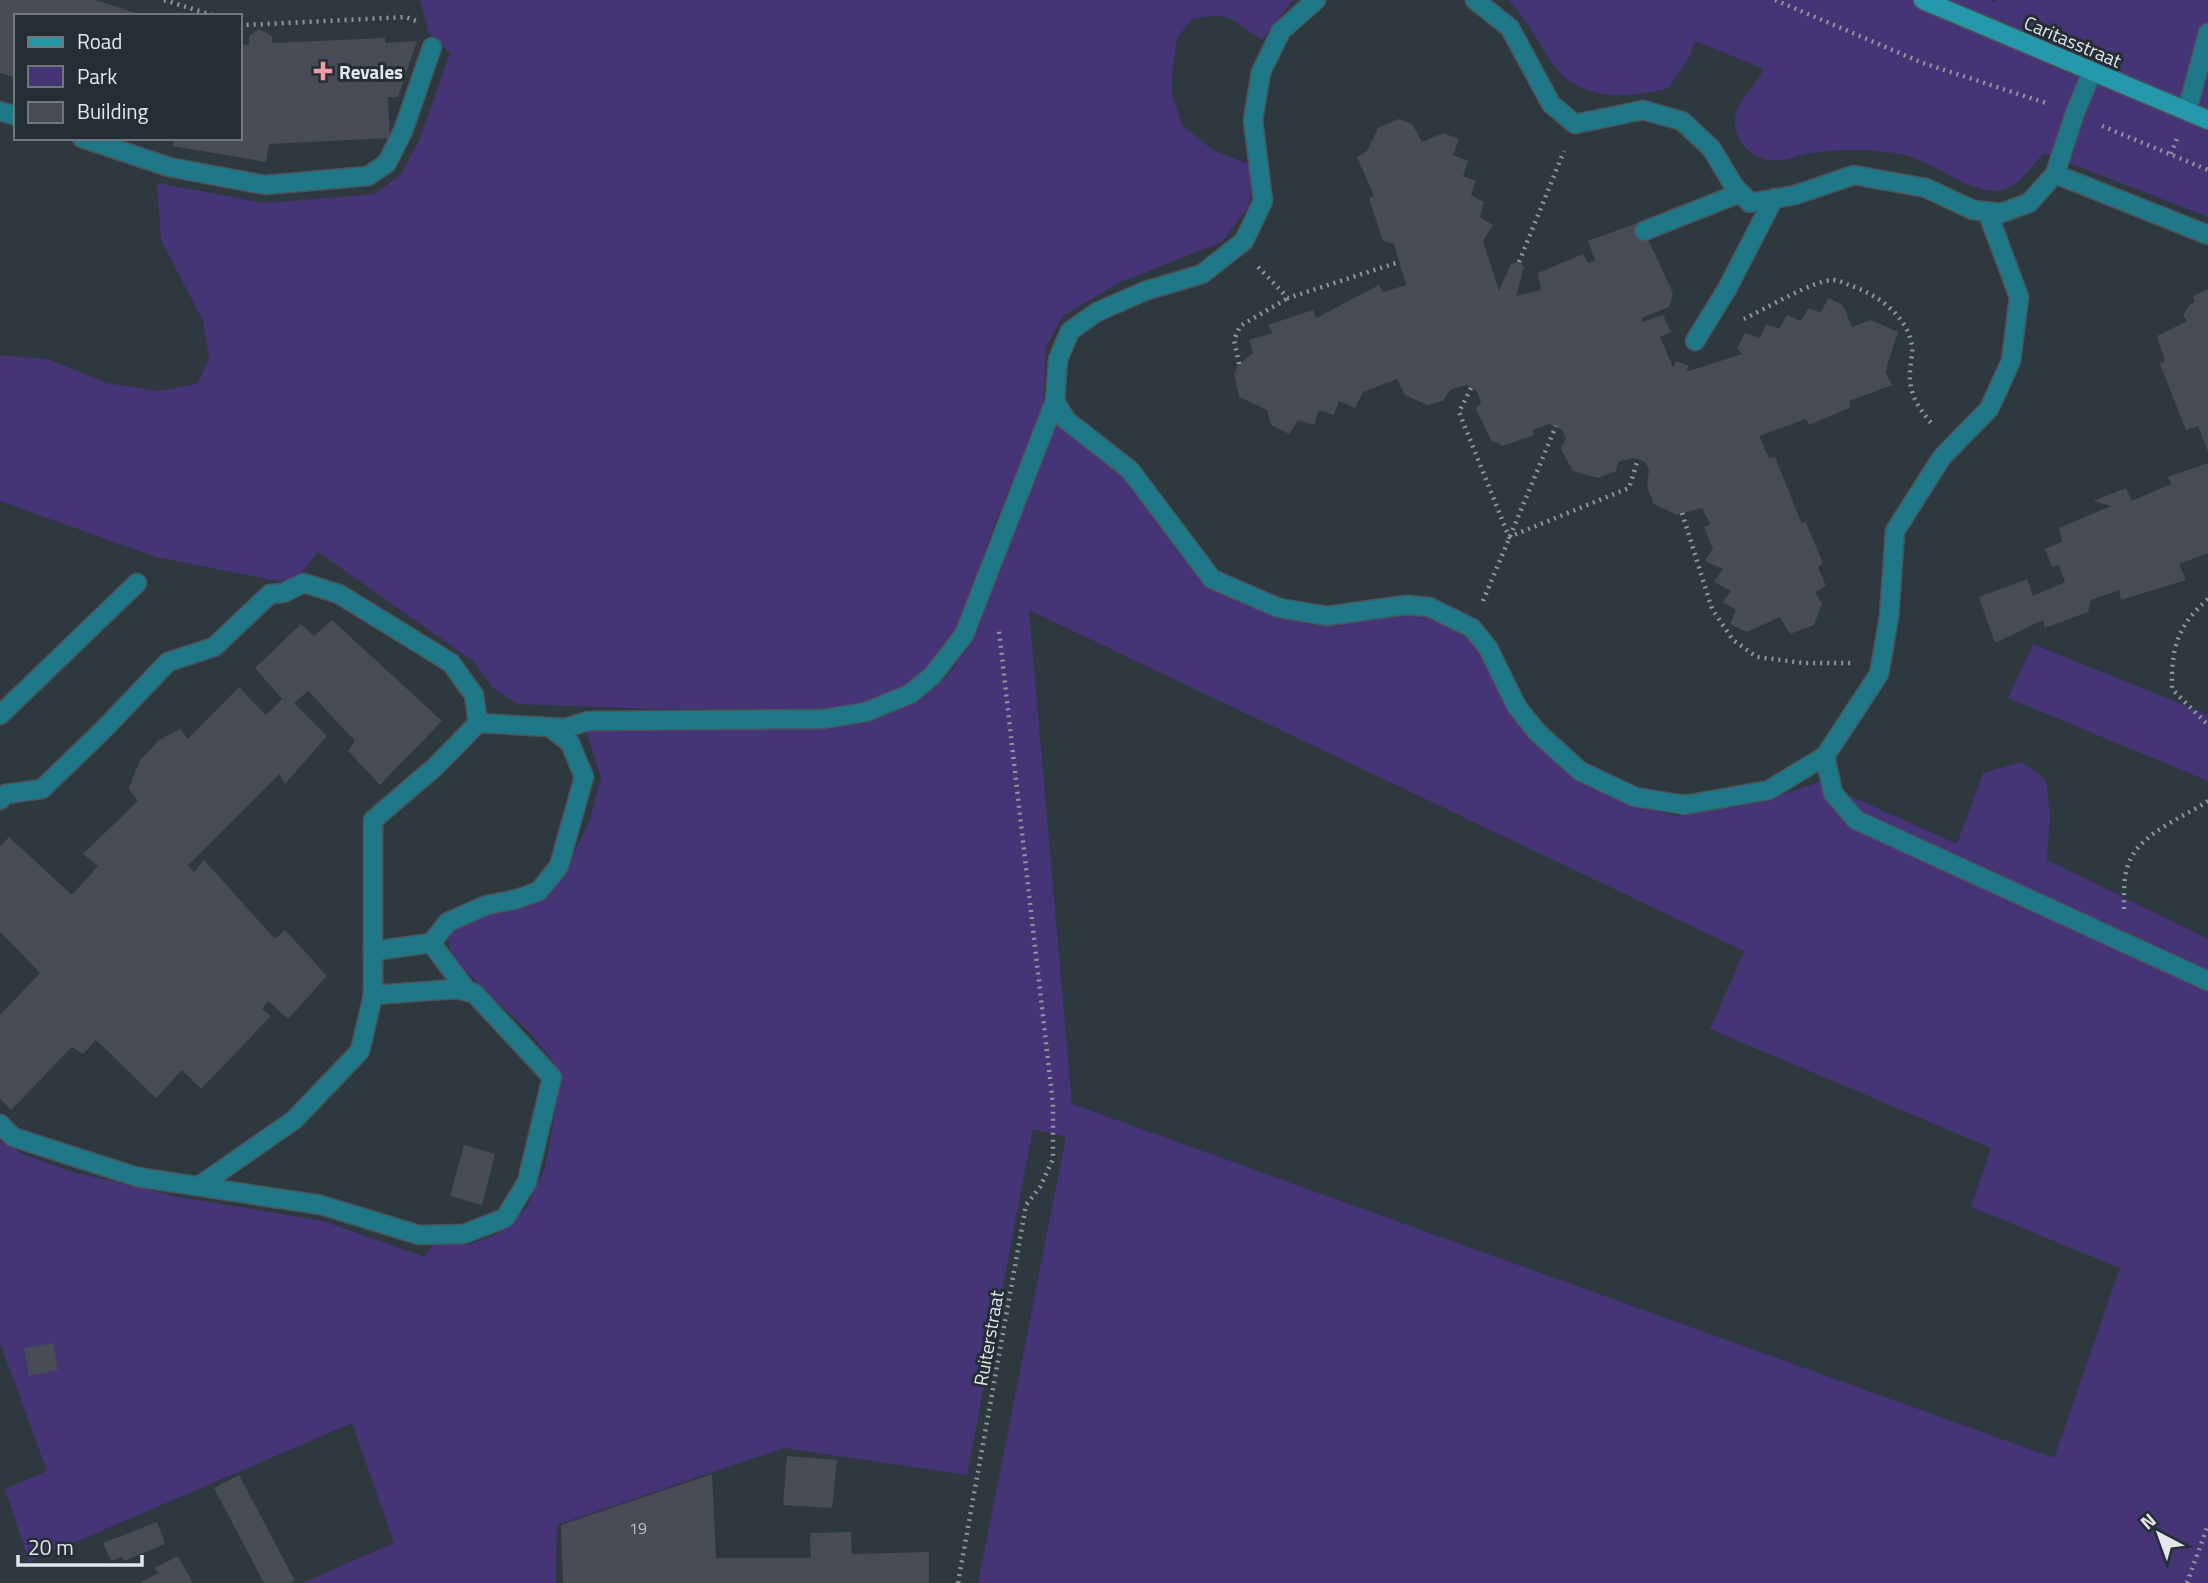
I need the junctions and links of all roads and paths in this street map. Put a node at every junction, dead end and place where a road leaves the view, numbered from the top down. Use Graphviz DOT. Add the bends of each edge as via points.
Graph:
graph roads {
  1 [pos="164,0"];
  2 [pos="1316,0"];
  3 [pos="1475,0"];
  4 [pos="1775,0"];
  5 [pos="1923,0"];
  6 [pos="1944,4"];
  7 [pos="209,14"];
  8 [pos="242,24"];
  9 [pos="2208,33"];
  10 [pos="432,47"];
  11 [pos="2092,72"];
  12 [pos="2187,111"];
  13 [pos="2075,113"];
  14 [pos="2208,120"];
  15 [pos="1575,124"];
  16 [pos="88,140"];
  17 [pos="2208,170"];
  18 [pos="2055,174"];
  19 [pos="1740,193"];
  20 [pos="1774,198"];
  21 [pos="1986,211"];
  22 [pos="1644,231"];
  23 [pos="2208,235"];
  24 [pos="1238,246"];
  25 [pos="1399,262"];
  26 [pos="1519,262"];
  27 [pos="1288,298"];
  28 [pos="1743,319"];
  29 [pos="1695,341"];
  30 [pos="1239,364"];
  31 [pos="1471,388"];
  32 [pos="1055,401"];
  33 [pos="1556,426"];
  34 [pos="1952,447"];
  35 [pos="1638,459"];
  36 [pos="1682,513"];
  37 [pos="1509,537"];
  38 [pos="137,583"];
  39 [pos="2208,599"];
  40 [pos="998,618"];
  41 [pos="1472,628"];
  42 [pos="1881,663"];
  43 [pos="0,715"];
  44 [pos="478,723"];
  45 [pos="2208,725"];
  46 [pos="551,728"];
  47 [pos="1825,756"];
  48 [pos="0,800"];
  49 [pos="2208,801"];
  50 [pos="431,943"];
  51 [pos="2135,947"];
  52 [pos="373,951"];
  53 [pos="2208,981"];
  54 [pos="468,992"];
  55 [pos="373,995"];
  56 [pos="0,1124"];
  57 [pos="199,1186"];
  58 [pos="2208,1525"];
  59 [pos="958,1583"];
  60 [pos="2187,1583"];
  1 -- 7 [label="path"];
  2 -- 24 [label="lane" via="1281,31 1261,72 1253,120 1263,201"];
  3 -- 15 [label="lane" via="1510,28 1550,104"];
  4 -- 13 [label="path" via="1923,63"];
  5 -- 6 [label="street, Caritasstraat"];
  6 -- 11 [label="street, Caritasstraat"];
  8 -- 10 [label="path" via="407,17 420,23"];
  9 -- 12 [label="lane"];
  10 -- 16 [label="lane" via="403,131 387,163 368,176 265,185 169,167"];
  11 -- 12 [label="street, Caritasstraat"];
  11 -- 13 [label="lane"];
  12 -- 14 [label="street, Caritasstraat"];
  13 -- 17 [label="path"];
  13 -- 18 [label="lane"];
  15 -- 19 [label="lane" via="1643,110 1682,121 1711,148"];
  15 -- 26 [label="path"];
  18 -- 21 [label="lane" via="2029,203 2001,213"];
  18 -- 23 [label="lane"];
  19 -- 20 [label="lane" via="1750,203"];
  19 -- 22 [label="lane"];
  20 -- 21 [label="lane" via="1854,176 1926,188 1973,210"];
  20 -- 29 [label="lane"];
  21 -- 34 [label="lane" via="2019,297 2011,361 1989,409"];
  24 -- 27 [label="path"];
  24 -- 32 [label="lane" via="1202,274 1145,291 1097,312 1070,331 1059,359"];
  25 -- 27 [label="path"];
  27 -- 30 [label="path" via="1240,326 1234,340"];
  28 -- 34 [label="path" via="1833,280 1882,301 1906,328 1912,347 1910,389 1919,409"];
  31 -- 37 [label="path" via="1459,412"];
  32 -- 41 [label="lane" via="1066,420 1130,470 1212,579 1279,608 1326,615 1406,605 1429,607"];
  32 -- 46 [label="lane" via="964,635 932,676 910,694 866,712 823,719 588,721"];
  33 -- 37 [label="path"];
  34 -- 42 [label="lane" via="1895,531"];
  35 -- 37 [label="path" via="1629,488"];
  36 -- 42 [label="path" via="1712,610 1733,640 1757,657 1804,663"];
  37 -- 41 [label="path"];
  38 -- 43 [label="lane"];
  39 -- 45 [label="path" via="2191,614 2171,661 2172,689"];
  40 -- 59 [label="path, Ruiterstraat" via="1053,1104 1053,1160 1026,1205"];
  41 -- 47 [label="lane" via="1488,648 1517,707 1537,732 1580,771 1635,797 1685,806 1769,790"];
  42 -- 47 [label="lane" via="1879,674"];
  44 -- 46 [label="lane"];
  44 -- 48 [label="lane" via="474,695 451,663 339,594 304,583 270,594 214,647 168,662 42,789 6,794"];
  44 -- 52 [label="lane" via="373,820"];
  46 -- 50 [label="lane" via="570,743 584,777 559,866 539,891 487,905 448,922"];
  47 -- 51 [label="lane" via="1833,793 1856,820"];
  49 -- 51 [label="path" via="2176,818 2130,859 2124,912"];
  50 -- 52 [label="lane"];
  50 -- 54 [label="lane"];
  51 -- 53 [label="lane"];
  52 -- 55 [label="lane"];
  54 -- 55 [label="lane"];
  54 -- 57 [label="lane" via="474,993 552,1077 527,1182 505,1218 464,1234 419,1235 321,1205"];
  55 -- 57 [label="lane" via="360,1051 294,1120"];
  56 -- 57 [label="lane" via="13,1137 137,1177"];
  58 -- 60 [label="path"];
}
